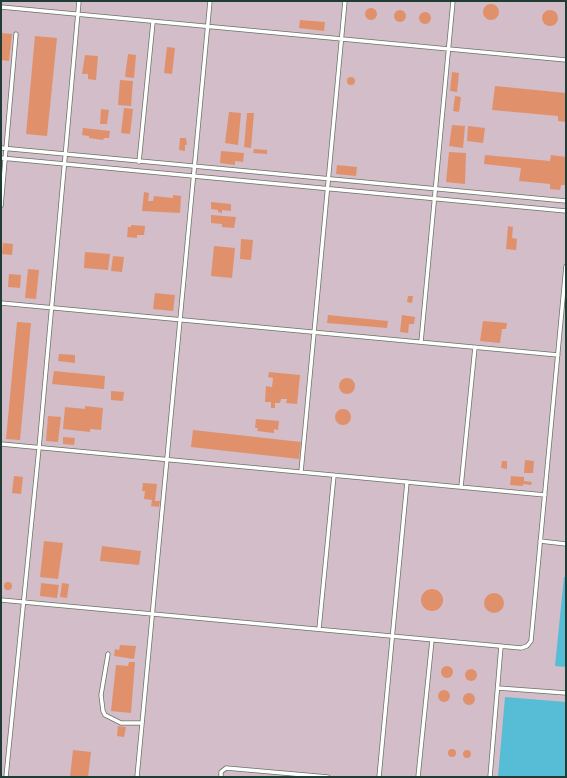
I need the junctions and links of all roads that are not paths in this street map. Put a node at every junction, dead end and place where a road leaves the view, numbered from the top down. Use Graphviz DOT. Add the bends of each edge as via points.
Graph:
graph roads {
  1 [pos="79,1"];
  2 [pos="210,1"];
  3 [pos="345,1"];
  4 [pos="453,1"];
  5 [pos="1,8"];
  6 [pos="77,15"];
  7 [pos="153,22"];
  8 [pos="208,27"];
  9 [pos="16,34"];
  10 [pos="342,39"];
  11 [pos="448,49"];
  12 [pos="566,60"];
  13 [pos="1,148"];
  14 [pos="7,148"];
  15 [pos="64,154"];
  16 [pos="1,158"];
  17 [pos="6,159"];
  18 [pos="139,162"];
  19 [pos="64,164"];
  20 [pos="195,166"];
  21 [pos="194,176"];
  22 [pos="329,179"];
  23 [pos="435,188"];
  24 [pos="328,189"];
  25 [pos="526,197"];
  26 [pos="434,199"];
  27 [pos="547,199"];
  28 [pos="566,201"];
  29 [pos="1,206"];
  30 [pos="525,207"];
  31 [pos="546,209"];
  32 [pos="566,211"];
  33 [pos="566,266"];
  34 [pos="1,303"];
  35 [pos="50,308"];
  36 [pos="180,320"];
  37 [pos="314,332"];
  38 [pos="421,342"];
  39 [pos="475,348"];
  40 [pos="558,355"];
  41 [pos="1,444"];
  42 [pos="39,448"];
  43 [pos="167,460"];
  44 [pos="301,472"];
  45 [pos="334,475"];
  46 [pos="407,482"];
  47 [pos="461,487"];
  48 [pos="545,495"];
  49 [pos="540,541"];
  50 [pos="566,544"];
  51 [pos="1,600"];
  52 [pos="24,602"];
  53 [pos="153,614"];
  54 [pos="319,629"];
  55 [pos="392,636"];
  56 [pos="432,640"];
  57 [pos="501,646"];
  58 [pos="108,654"];
  59 [pos="498,688"];
  60 [pos="566,693"];
  61 [pos="142,723"];
  62 [pos="6,777"];
  63 [pos="137,777"];
  64 [pos="221,777"];
  65 [pos="328,777"];
  66 [pos="379,777"];
  67 [pos="418,777"];
  68 [pos="490,777"];
  1 -- 6 [label="lane"];
  2 -- 8 [label="lane"];
  3 -- 10 [label="lane"];
  4 -- 11 [label="lane"];
  5 -- 6 [label="lane"];
  6 -- 7 [label="lane"];
  6 -- 15 [label="lane"];
  7 -- 8 [label="lane"];
  7 -- 18 [label="lane"];
  8 -- 10 [label="lane"];
  8 -- 20 [label="lane"];
  9 -- 14 [label="lane"];
  10 -- 11 [label="lane"];
  10 -- 22 [label="lane"];
  11 -- 12 [label="lane"];
  11 -- 23 [label="lane"];
  13 -- 14 [label="lane"];
  14 -- 15 [label="lane"];
  14 -- 17 [label="lane"];
  15 -- 18 [label="lane"];
  15 -- 19 [label="lane"];
  16 -- 17 [label="lane"];
  17 -- 19 [label="lane"];
  17 -- 29 [label="lane"];
  18 -- 20 [label="lane"];
  19 -- 21 [label="lane"];
  19 -- 35 [label="lane"];
  20 -- 21 [label="lane"];
  20 -- 22 [label="lane"];
  21 -- 24 [label="lane"];
  21 -- 36 [label="lane"];
  22 -- 23 [label="lane"];
  22 -- 24 [label="lane"];
  23 -- 25 [label="lane"];
  23 -- 26 [label="lane"];
  24 -- 26 [label="lane"];
  24 -- 37 [label="lane"];
  25 -- 27 [label="lane"];
  25 -- 30 [label="lane"];
  26 -- 30 [label="lane"];
  26 -- 38 [label="lane"];
  27 -- 28 [label="lane"];
  27 -- 31 [label="lane"];
  30 -- 31 [label="lane"];
  31 -- 32 [label="lane"];
  33 -- 40 [label="lane"];
  34 -- 35 [label="lane"];
  35 -- 36 [label="lane"];
  35 -- 42 [label="lane"];
  36 -- 37 [label="lane"];
  36 -- 43 [label="lane"];
  37 -- 38 [label="lane"];
  37 -- 44 [label="lane"];
  38 -- 39 [label="lane"];
  39 -- 40 [label="lane"];
  39 -- 47 [label="lane"];
  40 -- 48 [label="lane"];
  41 -- 42 [label="lane"];
  42 -- 43 [label="lane"];
  42 -- 52 [label="lane"];
  43 -- 44 [label="lane"];
  43 -- 53 [label="lane"];
  44 -- 45 [label="lane"];
  45 -- 46 [label="lane"];
  45 -- 54 [label="lane"];
  46 -- 47 [label="lane"];
  46 -- 55 [label="lane"];
  47 -- 48 [label="lane"];
  48 -- 49 [label="lane"];
  49 -- 50 [label="lane"];
  49 -- 57 [label="lane" via="531,641 525,647"];
  51 -- 52 [label="lane"];
  52 -- 53 [label="lane"];
  52 -- 62 [label="lane"];
  53 -- 54 [label="lane"];
  53 -- 61 [label="lane"];
  54 -- 55 [label="lane"];
  55 -- 56 [label="lane"];
  55 -- 66 [label="lane"];
  56 -- 57 [label="lane"];
  56 -- 67 [label="lane"];
  57 -- 59 [label="lane"];
  58 -- 61 [label="lane" via="101,695 103,711 121,723"];
  59 -- 60 [label="lane"];
  59 -- 68 [label="lane"];
  61 -- 63 [label="lane"];
  64 -- 65 [label="lane" via="221,772 226,768"];
}
